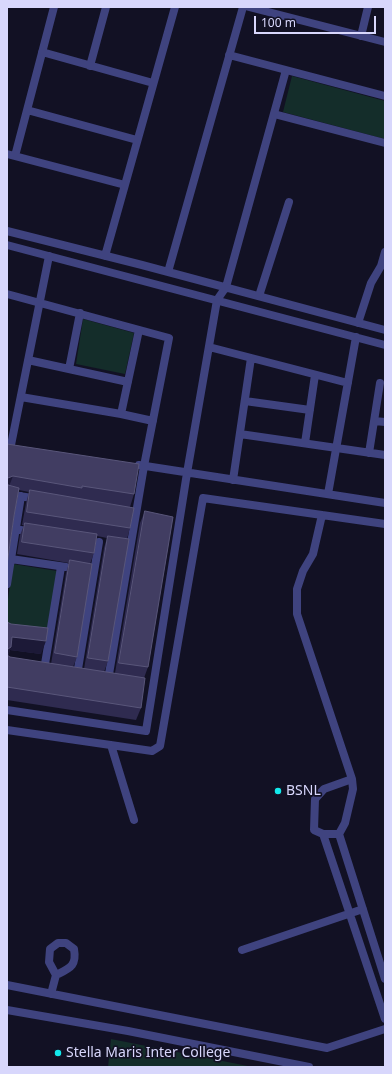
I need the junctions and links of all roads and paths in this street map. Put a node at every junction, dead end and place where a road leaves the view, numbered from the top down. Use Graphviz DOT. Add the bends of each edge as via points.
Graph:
graph roads {
  1 [pos="54,7"];
  2 [pos="106,7"];
  3 [pos="175,7"];
  4 [pos="242,7"];
  5 [pos="249,7"];
  6 [pos="368,7"];
  7 [pos="361,36"];
  8 [pos="385,42"];
  9 [pos="42,52"];
  10 [pos="229,55"];
  11 [pos="90,66"];
  12 [pos="286,70"];
  13 [pos="153,83"];
  14 [pos="385,96"];
  15 [pos="27,110"];
  16 [pos="274,114"];
  17 [pos="137,140"];
  18 [pos="385,143"];
  19 [pos="11,155"];
  20 [pos="125,185"];
  21 [pos="288,202"];
  22 [pos="7,231"];
  23 [pos="7,245"];
  24 [pos="385,252"];
  25 [pos="49,256"];
  26 [pos="105,256"];
  27 [pos="168,272"];
  28 [pos="226,287"];
  29 [pos="7,294"];
  30 [pos="259,296"];
  31 [pos="217,300"];
  32 [pos="40,302"];
  33 [pos="80,313"];
  34 [pos="358,323"];
  35 [pos="139,330"];
  36 [pos="385,330"];
  37 [pos="356,337"];
  38 [pos="385,345"];
  39 [pos="209,347"];
  40 [pos="251,358"];
  41 [pos="28,360"];
  42 [pos="69,369"];
  43 [pos="315,374"];
  44 [pos="128,382"];
  45 [pos="380,382"];
  46 [pos="348,383"];
  47 [pos="21,398"];
  48 [pos="245,401"];
  49 [pos="310,410"];
  50 [pos="121,414"];
  51 [pos="374,420"];
  52 [pos="153,421"];
  53 [pos="385,422"];
  54 [pos="240,434"];
  55 [pos="305,443"];
  56 [pos="12,445"];
  57 [pos="336,448"];
  58 [pos="369,453"];
  59 [pos="385,455"];
  60 [pos="129,464"];
  61 [pos="144,466"];
  62 [pos="187,473"];
  63 [pos="233,480"];
  64 [pos="7,494"];
  65 [pos="328,494"];
  66 [pos="21,496"];
  67 [pos="44,500"];
  68 [pos="385,503"];
  69 [pos="322,515"];
  70 [pos="385,524"];
  71 [pos="16,529"];
  72 [pos="38,532"];
  73 [pos="99,542"];
  74 [pos="11,558"];
  75 [pos="61,567"];
  76 [pos="74,569"];
  77 [pos="7,584"];
  78 [pos="44,670"];
  79 [pos="77,676"];
  80 [pos="108,680"];
  81 [pos="7,710"];
  82 [pos="7,730"];
  83 [pos="111,745"];
  84 [pos="352,779"];
  85 [pos="134,820"];
  86 [pos="323,834"];
  87 [pos="339,834"];
  88 [pos="363,909"];
  89 [pos="350,914"];
  90 [pos="242,950"];
  91 [pos="56,975"];
  92 [pos="385,979"];
  93 [pos="7,985"];
  94 [pos="51,994"];
  95 [pos="7,1010"];
  96 [pos="385,1020"];
  97 [pos="385,1029"];
  98 [pos="309,1067"];
  1 -- 9 [label="street"];
  2 -- 11 [label="street"];
  3 -- 13 [label="street"];
  4 -- 10 [label="street"];
  5 -- 7 [label="street"];
  6 -- 7 [label="street"];
  7 -- 8 [label="street"];
  9 -- 11 [label="street"];
  9 -- 15 [label="street"];
  10 -- 12 [label="street"];
  10 -- 27 [label="street"];
  11 -- 13 [label="street"];
  12 -- 14 [label="street"];
  12 -- 16 [label="street"];
  13 -- 17 [label="street"];
  15 -- 17 [label="street"];
  15 -- 19 [label="street"];
  16 -- 18 [label="street"];
  16 -- 28 [label="street"];
  17 -- 20 [label="street"];
  19 -- 20 [label="street"];
  20 -- 26 [label="street"];
  21 -- 30 [label="street"];
  22 -- 26 [label="street"];
  23 -- 25 [label="street"];
  24 -- 34 [label="street" via="371,283"];
  25 -- 31 [label="street"];
  25 -- 32 [label="street"];
  26 -- 27 [label="street"];
  27 -- 28 [label="street"];
  28 -- 30 [label="street"];
  28 -- 31 [label="street"];
  29 -- 32 [label="street"];
  30 -- 34 [label="street"];
  31 -- 37 [label="street"];
  31 -- 39 [label="street"];
  32 -- 33 [label="street"];
  32 -- 41 [label="street"];
  33 -- 35 [label="street"];
  33 -- 42 [label="street"];
  34 -- 36 [label="street"];
  35 -- 44 [label="street"];
  35 -- 52 [label="street" via="169,338"];
  37 -- 38 [label="street"];
  37 -- 46 [label="street"];
  39 -- 40 [label="street"];
  39 -- 62 [label="street"];
  40 -- 43 [label="street"];
  40 -- 48 [label="street"];
  41 -- 42 [label="street"];
  41 -- 47 [label="street"];
  42 -- 44 [label="street"];
  43 -- 46 [label="street"];
  43 -- 49 [label="street"];
  44 -- 50 [label="street"];
  45 -- 51 [label="street"];
  46 -- 57 [label="street"];
  47 -- 50 [label="street"];
  47 -- 56 [label="street"];
  48 -- 49 [label="street"];
  48 -- 54 [label="street"];
  49 -- 55 [label="street"];
  50 -- 52 [label="street"];
  51 -- 53 [label="street"];
  51 -- 58 [label="street"];
  52 -- 61 [label="street"];
  54 -- 55 [label="street"];
  54 -- 63 [label="street"];
  55 -- 57 [label="street"];
  57 -- 58 [label="street"];
  57 -- 65 [label="street"];
  58 -- 59 [label="street"];
  60 -- 61 [label="street"];
  61 -- 62 [label="street"];
  61 -- 80 [label="street" via="135,516 126,547"];
  62 -- 63 [label="street"];
  62 -- 81 [label="street" via="175,524 149,686 146,731"];
  63 -- 65 [label="street"];
  64 -- 66 [label="street"];
  65 -- 68 [label="street"];
  66 -- 67 [label="street"];
  66 -- 71 [label="street"];
  69 -- 70 [label="street"];
  69 -- 83 [label="street" via="203,498 160,746 152,751"];
  69 -- 84 [label="street" via="313,554 303,571 298,588 297,614"];
  71 -- 72 [label="street"];
  71 -- 74 [label="street"];
  73 -- 79 [label="street" via="91,572"];
  74 -- 75 [label="street"];
  74 -- 77 [label="street"];
  75 -- 76 [label="street"];
  75 -- 78 [label="street" via="46,636"];
  82 -- 83 [label="street"];
  83 -- 85 [label="street"];
  84 -- 86 [label="street" via="324,788 315,799 314,830"];
  84 -- 87 [label="street" via="353,789 345,823"];
  86 -- 87 [label="street"];
  86 -- 89 [label="street"];
  87 -- 88 [label="street"];
  88 -- 89 [label="street"];
  88 -- 92 [label="street"];
  89 -- 90 [label="street"];
  89 -- 96 [label="street"];
  91 -- 94 [label="street"];
  93 -- 94 [label="street"];
  94 -- 97 [label="street" via="326,1048"];
  95 -- 98 [label="street"];
}
